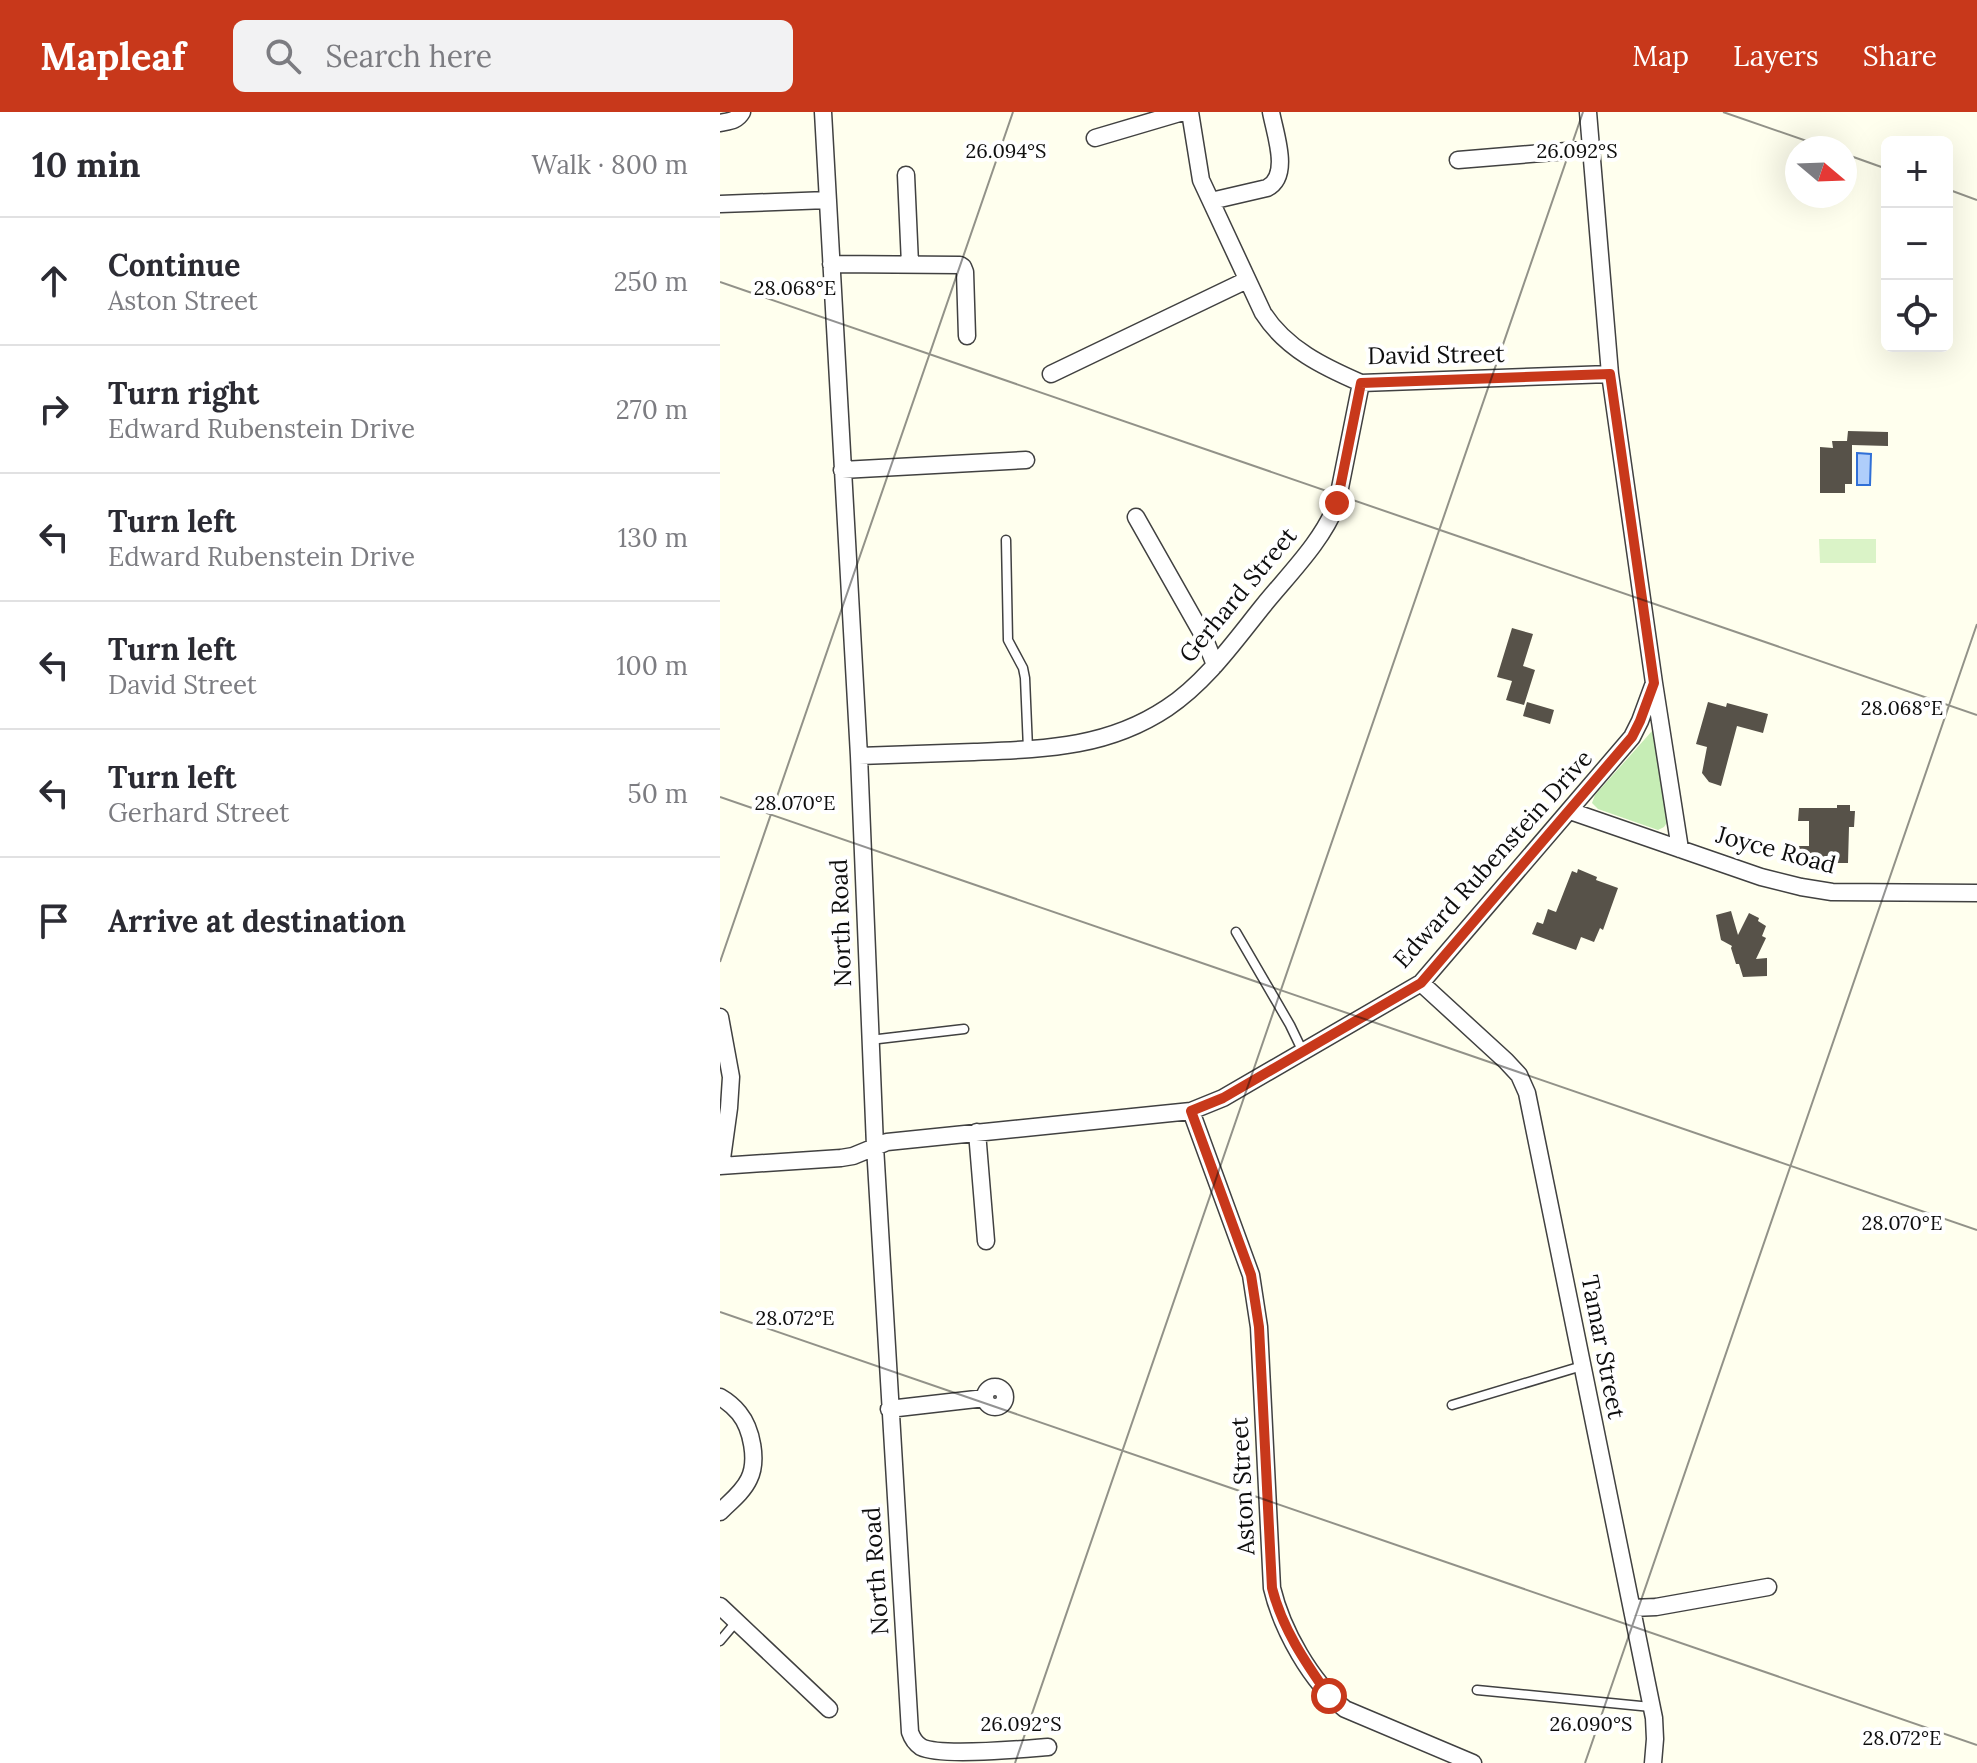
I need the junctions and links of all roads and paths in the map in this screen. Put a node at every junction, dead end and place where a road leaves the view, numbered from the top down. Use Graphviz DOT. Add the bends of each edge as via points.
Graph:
graph roads {
  1 [pos="742,112"];
  2 [pos="823,112"];
  3 [pos="1183,112"];
  4 [pos="1190,112"];
  5 [pos="1271,112"];
  6 [pos="1588,112"];
  7 [pos="720,123"];
  8 [pos="1095,138"];
  9 [pos="1591,149"];
  10 [pos="1458,160"];
  11 [pos="906,175"];
  12 [pos="828,200"];
  13 [pos="1211,201"];
  14 [pos="720,204"];
  15 [pos="831,264"];
  16 [pos="910,264"];
  17 [pos="1247,280"];
  18 [pos="967,336"];
  19 [pos="1051,374"];
  20 [pos="1610,374"];
  21 [pos="1361,383"];
  22 [pos="1026,460"];
  23 [pos="842,470"];
  24 [pos="1136,517"];
  25 [pos="1006,540"];
  26 [pos="1215,665"];
  27 [pos="1654,683"];
  28 [pos="1028,750"];
  29 [pos="859,756"];
  30 [pos="1570,811"];
  31 [pos="1680,849"];
  32 [pos="1977,893"];
  33 [pos="1236,932"];
  34 [pos="1421,983"];
  35 [pos="720,1017"];
  36 [pos="964,1029"];
  37 [pos="870,1040"];
  38 [pos="1303,1052"];
  39 [pos="1191,1111"];
  40 [pos="977,1132"];
  41 [pos="875,1146"];
  42 [pos="721,1166"];
  43 [pos="986,1241"];
  44 [pos="1583,1366"];
  45 [pos="720,1397"];
  46 [pos="985,1398"];
  47 [pos="1452,1405"];
  48 [pos="889,1409"];
  49 [pos="720,1512"];
  50 [pos="1768,1587"];
  51 [pos="720,1606"];
  52 [pos="1632,1608"];
  53 [pos="736,1622"];
  54 [pos="720,1641"];
  55 [pos="1477,1690"];
  56 [pos="1651,1707"];
  57 [pos="829,1709"];
  58 [pos="1048,1747"];
  59 [pos="986,1757"];
  60 [pos="1473,1763"];
  61 [pos="1653,1763"];
  1 -- 7 [label="street"];
  2 -- 12 [label="street, North Road"];
  3 -- 8 [label="street"];
  4 -- 13 [label="street, David Street" via="1201,180"];
  5 -- 13 [label="street" via="1280,164 1275,184"];
  6 -- 9 [label="street, Edward Rubenstein Drive"];
  9 -- 10 [label="street"];
  9 -- 20 [label="street, Edward Rubenstein Drive"];
  11 -- 16 [label="street"];
  12 -- 14 [label="street"];
  12 -- 15 [label="street, North Road"];
  13 -- 17 [label="street, David Street"];
  15 -- 16 [label="street"];
  15 -- 23 [label="street, North Road"];
  16 -- 18 [label="street" via="963,267"];
  17 -- 19 [label="street"];
  17 -- 21 [label="street, David Street" via="1284,340"];
  20 -- 21 [label="street, David Street"];
  20 -- 27 [label="street, Edward Rubenstein Drive"];
  21 -- 26 [label="street, Gerhard Street" via="1332,516"];
  22 -- 23 [label="street"];
  23 -- 29 [label="street, North Road"];
  24 -- 26 [label="street"];
  25 -- 28 [label="lane" via="1008,640 1025,678"];
  26 -- 28 [label="street, Gerhard Street" via="1167,708 1140,723 1082,744"];
  27 -- 30 [label="street, Edward Rubenstein Drive" via="1632,737"];
  27 -- 31 [label="street, Edward Rubenstein Drive"];
  28 -- 29 [label="street, Gerhard Street"];
  29 -- 37 [label="street, North Road"];
  30 -- 31 [label="street, Joyce Road"];
  30 -- 34 [label="street, Edward Rubenstein Drive"];
  31 -- 32 [label="street, Joyce Road" via="1761,877 1832,892"];
  33 -- 38 [label="lane"];
  34 -- 38 [label="street, Edward Rubenstein Drive"];
  34 -- 44 [label="street, Tamar Street" via="1506,1061 1527,1093"];
  35 -- 42 [label="street" via="731,1077"];
  36 -- 37 [label="lane"];
  37 -- 41 [label="street, North Road"];
  38 -- 39 [label="street, Edward Rubenstein Drive"];
  39 -- 40 [label="street, Edward Rubenstein Drive"];
  39 -- 60 [label="street, Aston Street" via="1255,1295 1272,1588 1281,1618 1329,1696 1345,1709"];
  40 -- 41 [label="street, Edward Rubenstein Drive"];
  40 -- 43 [label="street"];
  41 -- 42 [label="street, Edward Rubenstein Drive" via="841,1158"];
  41 -- 48 [label="street, North Road"];
  44 -- 47 [label="lane"];
  44 -- 52 [label="street, Tamar Street"];
  45 -- 49 [label="street" via="747,1427 754,1468"];
  46 -- 48 [label="street"];
  48 -- 59 [label="street, North Road" via="910,1732 925,1749"];
  50 -- 52 [label="street"];
  51 -- 53 [label="street"];
  52 -- 56 [label="street, Tamar Street"];
  53 -- 54 [label="lane"];
  53 -- 57 [label="street"];
  55 -- 56 [label="lane"];
  56 -- 61 [label="street, Tamar Street"];
  58 -- 59 [label="street"];
}
